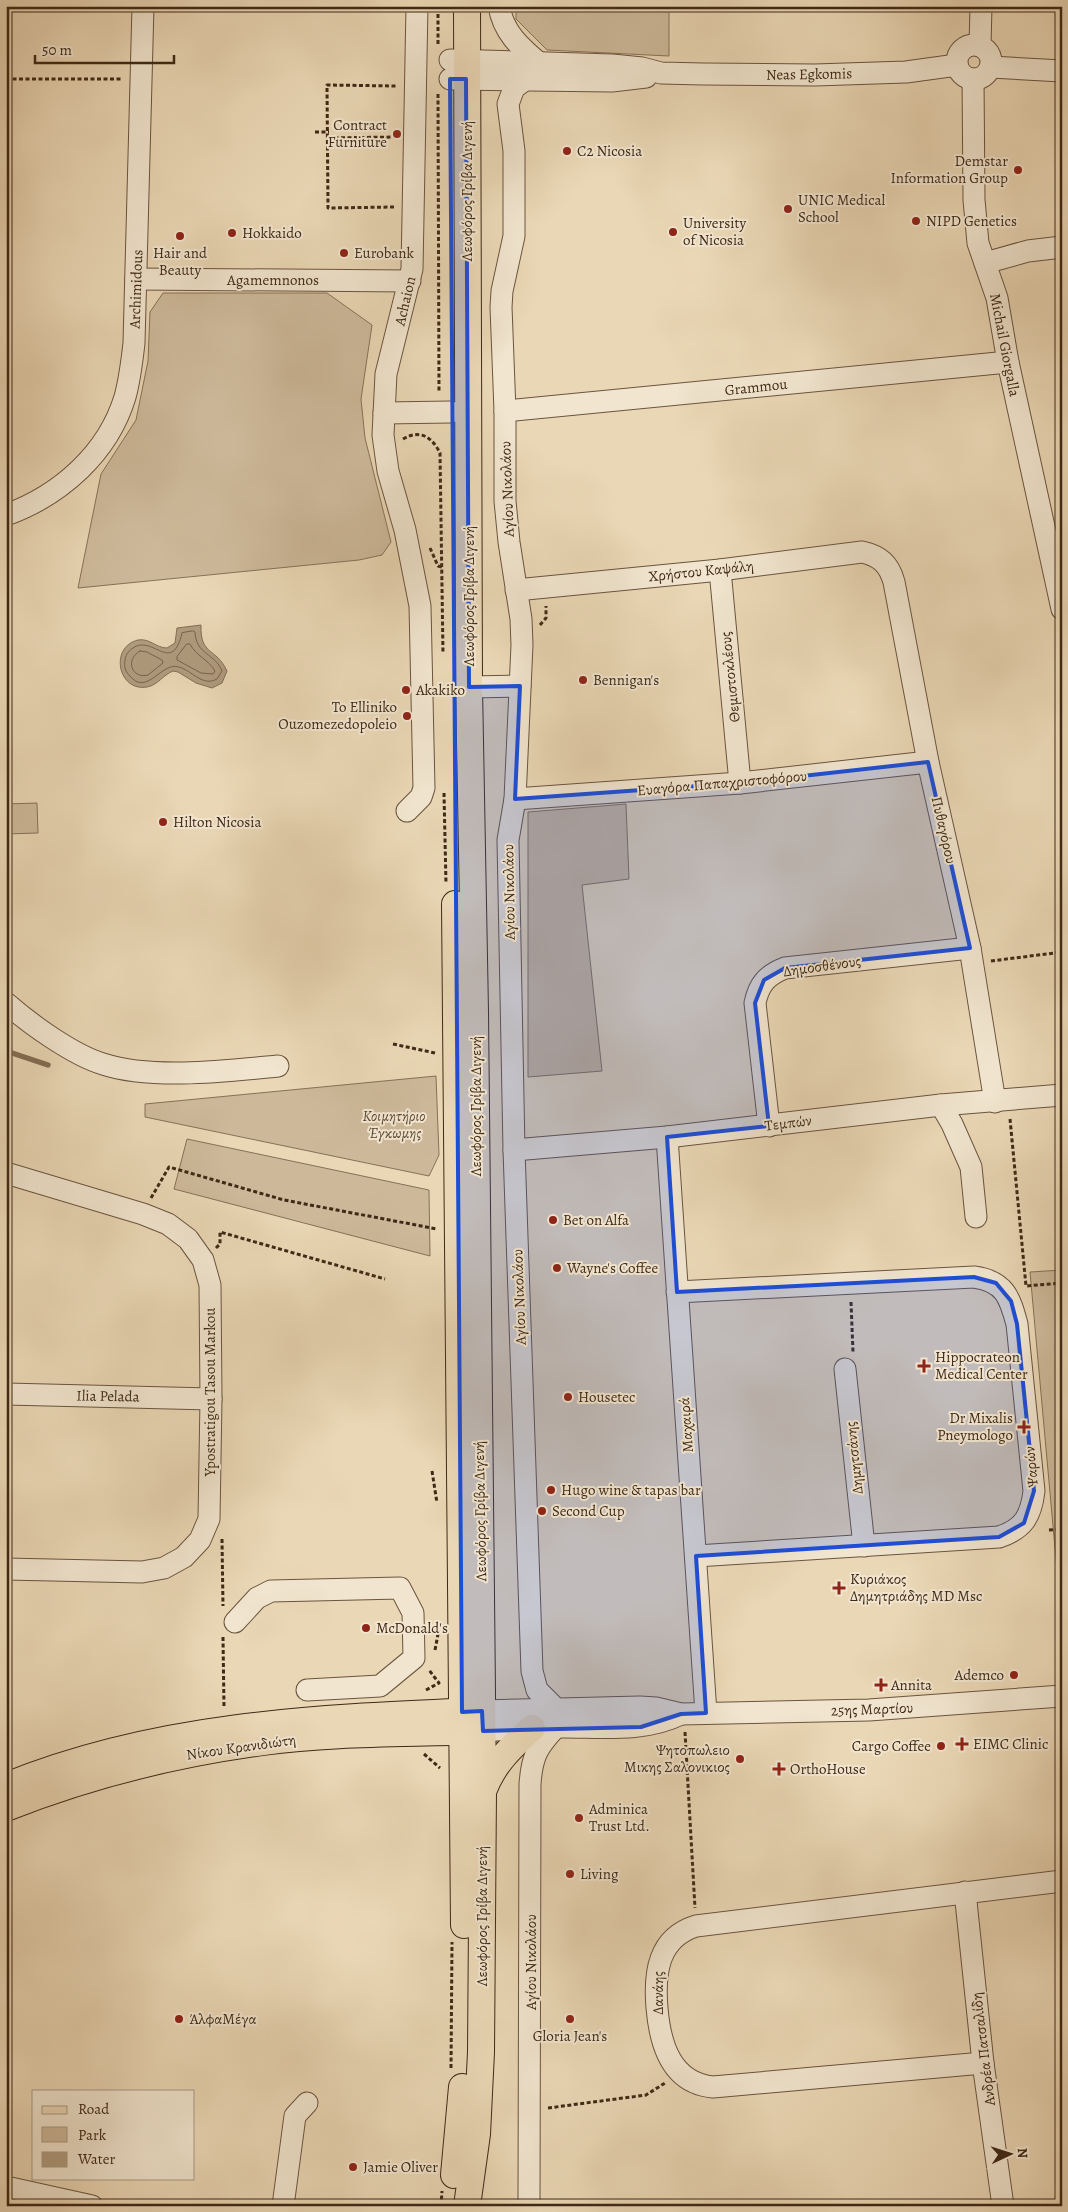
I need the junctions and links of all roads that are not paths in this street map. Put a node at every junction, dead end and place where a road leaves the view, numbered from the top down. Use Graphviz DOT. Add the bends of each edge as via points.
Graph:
graph roads {
  1 [pos="143,6"];
  2 [pos="417,6"];
  3 [pos="450,6"];
  4 [pos="467,6"];
  5 [pos="499,6"];
  6 [pos="981,6"];
  7 [pos="980,46"];
  8 [pos="957,65"];
  9 [pos="991,66"];
  10 [pos="452,71"];
  11 [pos="533,71"];
  12 [pos="1062,71"];
  13 [pos="974,79"];
  14 [pos="1062,247"];
  15 [pos="985,263"];
  16 [pos="136,279"];
  17 [pos="410,281"];
  18 [pos="1008,362"];
  19 [pos="505,411"];
  20 [pos="445,412"];
  21 [pos="384,413"];
  22 [pos="6,515"];
  23 [pos="884,561"];
  24 [pos="720,570"];
  25 [pos="516,590"];
  26 [pos="1062,609"];
  27 [pos="520,686"];
  28 [pos="470,687"];
  29 [pos="928,762"];
  30 [pos="740,784"];
  31 [pos="515,799"];
  32 [pos="408,811"];
  33 [pos="972,956"];
  34 [pos="6,1003"];
  35 [pos="278,1066"];
  36 [pos="1062,1095"];
  37 [pos="1002,1101"];
  38 [pos="941,1105"];
  39 [pos="769,1126"];
  40 [pos="667,1138"];
  41 [pos="514,1150"];
  42 [pos="6,1173"];
  43 [pos="976,1217"];
  44 [pos="676,1292"];
  45 [pos="845,1369"];
  46 [pos="6,1394"];
  47 [pos="211,1398"];
  48 [pos="864,1546"];
  49 [pos="696,1556"];
  50 [pos="6,1569"];
  51 [pos="235,1622"];
  52 [pos="307,1690"];
  53 [pos="1062,1696"];
  54 [pos="706,1714"];
  55 [pos="472,1721"];
  56 [pos="548,1721"];
  57 [pos="6,1786"];
  58 [pos="483,1791"];
  59 [pos="6,1808"];
  60 [pos="1062,1881"];
  61 [pos="965,1892"];
  62 [pos="983,2063"];
  63 [pos="307,2103"];
  64 [pos="35,2185"];
  65 [pos="6,2186"];
  66 [pos="446,2197"];
  67 [pos="92,2206"];
  68 [pos="283,2206"];
  69 [pos="467,2206"];
  70 [pos="529,2206"];
  71 [pos="1003,2206"];
  1 -- 16 [label="street, Archimidous"];
  2 -- 17 [label="street, Achaion" via="414,248"];
  3 -- 10 [label="main road, Λεωφόρος Γρίβα Διγενή"];
  4 -- 10 [label="main road, Λεωφόρος Γρίβα Διγενή"];
  5 -- 11 [label="street" via="506,30"];
  6 -- 7 [label="street"];
  7 -- 8 [label="street" via="963,48"];
  7 -- 9 [label="street" via="990,54"];
  8 -- 11 [label="street, Neas Egkomis" via="906,72 815,75 661,74 612,81"];
  8 -- 13 [label="street" via="961,74"];
  9 -- 12 [label="street"];
  9 -- 13 [label="street" via="986,75"];
  10 -- 11 [label="street, Neas Egkomis"];
  10 -- 20 [label="main road, Λεωφόρος Γρίβα Διγενή"];
  10 -- 28 [label="main road, Λεωφόρος Γρίβα Διγενή"];
  11 -- 19 [label="street, Αγίου Νικολάου" via="514,88 508,104 515,174 514,236 501,307"];
  13 -- 15 [label="street, Michail Giorgalla" via="974,200 978,243"];
  14 -- 15 [label="street" via="1028,250"];
  15 -- 18 [label="street, Michail Giorgalla" via="997,298"];
  16 -- 17 [label="street, Agamemnonos"];
  16 -- 22 [label="street, Archimidous" via="130,370 125,397 114,424 87,463 63,484"];
  17 -- 21 [label="street, Achaion" via="386,374"];
  18 -- 19 [label="street, Grammou"];
  18 -- 26 [label="street, Michail Giorgalla"];
  19 -- 25 [label="street, Αγίου Νικολάου" via="505,501"];
  20 -- 21 [label="street"];
  20 -- 55 [label="main road, Λεωφόρος Γρίβα Διγενή"];
  21 -- 32 [label="street, Achaion" via="384,453 405,530 420,606 424,774 421,797"];
  23 -- 24 [label="street, Χρήστου Καψάλη" via="862,552"];
  23 -- 29 [label="street, Πυθαγόρου" via="894,582"];
  24 -- 25 [label="street, Χρήστου Καψάλη"];
  24 -- 30 [label="street, Θεμιστοκλέους"];
  25 -- 27 [label="street, Αγίου Νικολάου" via="521,619"];
  27 -- 28 [label="street"];
  27 -- 31 [label="street, Αγίου Νικολάου"];
  28 -- 55 [label="main road, Λεωφόρος Γρίβα Διγενή" via="476,1030"];
  29 -- 30 [label="street, Ευαγόρα Παπαχριστοφόρου"];
  29 -- 33 [label="street, Πυθαγόρου"];
  30 -- 31 [label="street, Ευαγόρα Παπαχριστοφόρου"];
  31 -- 41 [label="street, Αγίου Νικολάου" via="508,840"];
  33 -- 37 [label="street, Πυθαγόρου"];
  33 -- 39 [label="street, Δημοσθένους" via="784,968 764,980 755,1002"];
  34 -- 35 [label="street" via="70,1048 102,1064 127,1070 149,1073"];
  36 -- 37 [label="street, Τεμπών"];
  37 -- 38 [label="street, Τεμπών"];
  38 -- 39 [label="street, Τεμπών"];
  38 -- 43 [label="street" via="971,1167"];
  39 -- 40 [label="street, Τεμπών"];
  40 -- 41 [label="street, Τεμπών"];
  40 -- 44 [label="street, Μαχαιρά"];
  41 -- 56 [label="street, Αγίου Νικολάου" via="532,1671"];
  42 -- 47 [label="street, Ypostratigou Tasou Markou" via="143,1214 168,1224 188,1239 203,1260 210,1285"];
  44 -- 48 [label="street, Ψαρών" via="974,1277 985,1278 1004,1291 1011,1301 1017,1324 1034,1491 1033,1503 1024,1523 1008,1534 989,1538"];
  44 -- 49 [label="street, Μαχαιρά"];
  45 -- 48 [label="street, Δημητσάνης"];
  46 -- 47 [label="street, Ilia Pelada"];
  47 -- 50 [label="street, Ypostratigou Tasou Markou" via="209,1519 200,1540 184,1557 164,1568 142,1572"];
  48 -- 49 [label="street, Ψαρών"];
  49 -- 54 [label="street, Μαχαιρά"];
  51 -- 52 [label="street" via="256,1598 271,1591 400,1588 413,1613 414,1658 380,1686"];
  53 -- 54 [label="street, 25ης Μαρτίου" via="869,1710"];
  54 -- 56 [label="street, 25ης Μαρτίου" via="683,1722 640,1727"];
  55 -- 56 [label="street, 25ης Μαρτίου"];
  55 -- 56 [label="street, 25ης Μαρτίου"];
  55 -- 57 [label="main road, Νίκου Κρανιδιώτη" via="297,1721 236,1727 83,1758"];
  55 -- 58 [label="main road, Λεωφόρος Γρίβα Διγενή"];
  55 -- 59 [label="main road, Νίκου Κρανιδιώτη" via="193,1753 112,1771"];
  55 -- 66 [label="main road, Λεωφόρος Γρίβα Διγενή" via="465,2051"];
  56 -- 58 [label="main road" via="506,1752"];
  56 -- 70 [label="street, Αγίου Νικολάου" via="534,1756 530,1784"];
  58 -- 69 [label="main road, Λεωφόρος Γρίβα Διγενή" via="481,2052 477,2134"];
  60 -- 61 [label="street, Δανάης"];
  61 -- 62 [label="street, Ανδρέα Πατσαλίδη"];
  61 -- 62 [label="street, Δανάης" via="687,1929 666,1946 657,1968 659,2029 666,2054 680,2073 700,2085 713,2087"];
  62 -- 71 [label="street, Ανδρέα Πατσαλίδη"];
  63 -- 68 [label="street" via="295,2116"];
  64 -- 65 [label="street"];
  64 -- 67 [label="street"];
}
